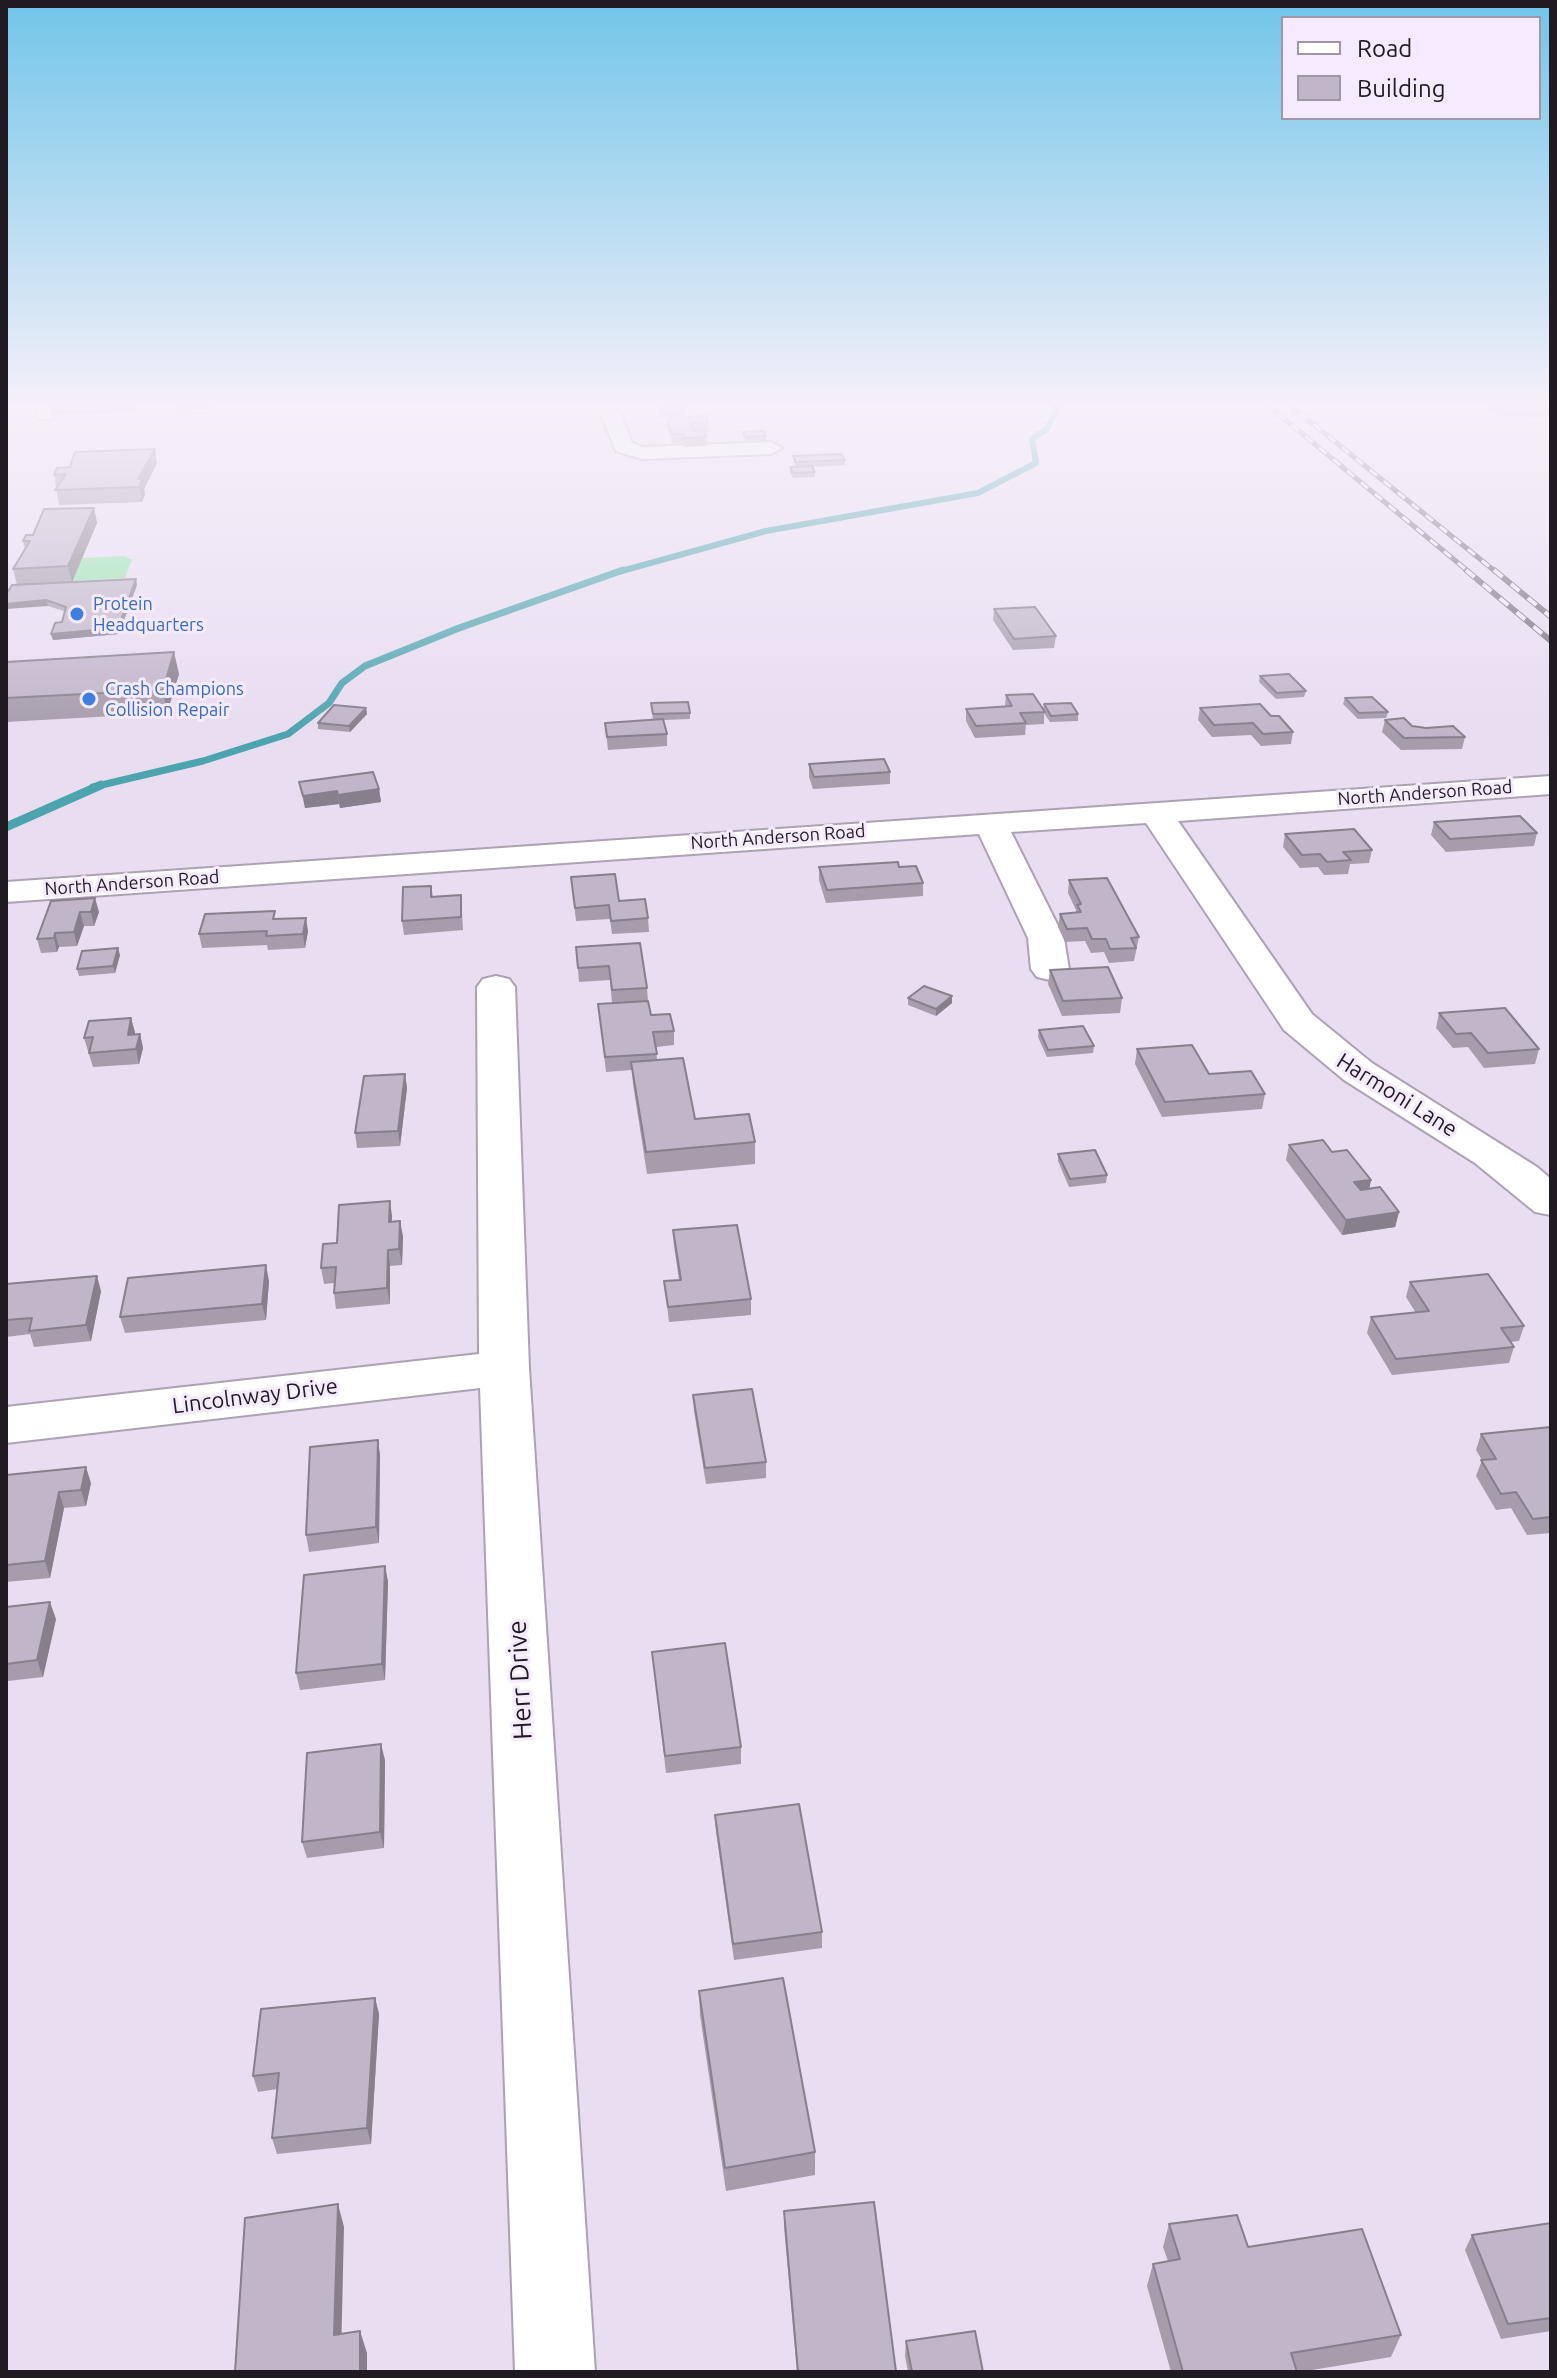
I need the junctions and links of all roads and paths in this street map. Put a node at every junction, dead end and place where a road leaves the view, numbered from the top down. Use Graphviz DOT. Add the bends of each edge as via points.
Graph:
graph roads {
  1 [pos="1551,785"];
  2 [pos="1154,810"];
  3 [pos="989,822"];
  4 [pos="6,892"];
  5 [pos="1050,969"];
  6 [pos="496,987"];
  7 [pos="1551,1202"];
  8 [pos="504,1368"];
  9 [pos="6,1425"];
  10 [pos="555,2372"];
  1 -- 2 [label="street, North Anderson Road"];
  2 -- 3 [label="street, North Anderson Road"];
  2 -- 7 [label="street, Harmoni Lane" via="1290,1012 1314,1039 1379,1089 1496,1156"];
  3 -- 4 [label="street, North Anderson Road"];
  3 -- 5 [label="street" via="1046,938"];
  6 -- 8 [label="street, Herr Drive"];
  8 -- 9 [label="street, Lincolnway Drive"];
  8 -- 10 [label="street, Herr Drive"];
}
